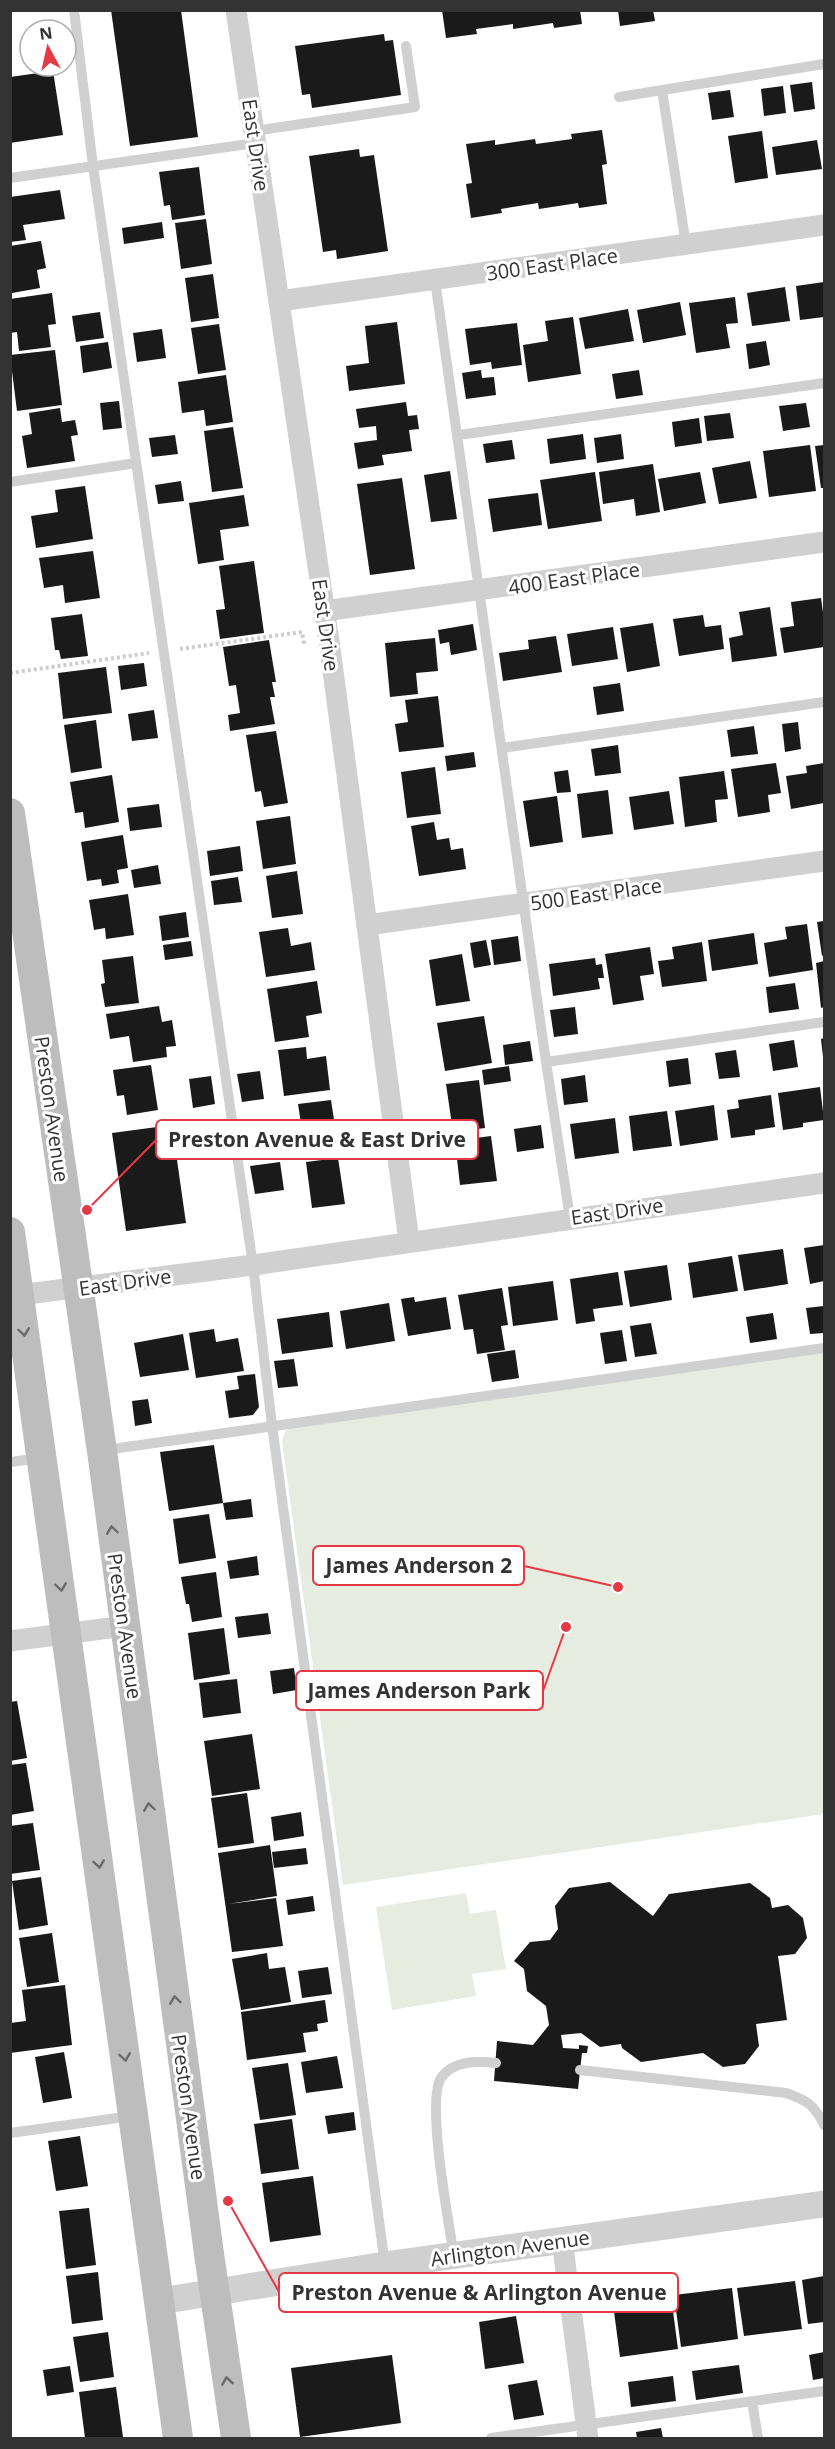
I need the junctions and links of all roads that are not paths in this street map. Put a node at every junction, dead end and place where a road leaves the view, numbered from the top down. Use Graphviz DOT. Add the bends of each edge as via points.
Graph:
graph roads {
  1 [pos="74,10"];
  2 [pos="236,10"];
  3 [pos="406,46"];
  4 [pos="825,64"];
  5 [pos="662,90"];
  6 [pos="619,97"];
  7 [pos="255,137"];
  8 [pos="93,166"];
  9 [pos="10,178"];
  10 [pos="825,225"];
  11 [pos="686,245"];
  12 [pos="435,280"];
  13 [pos="279,301"];
  14 [pos="825,383"];
  15 [pos="459,435"];
  16 [pos="136,463"];
  17 [pos="10,482"];
  18 [pos="825,542"];
  19 [pos="479,591"];
  20 [pos="324,611"];
  21 [pos="825,702"];
  22 [pos="502,748"];
  23 [pos="10,813"];
  24 [pos="825,861"];
  25 [pos="523,904"];
  26 [pos="366,925"];
  27 [pos="825,1022"];
  28 [pos="546,1062"];
  29 [pos="825,1183"];
  30 [pos="570,1218"];
  31 [pos="10,1232"];
  32 [pos="409,1242"];
  33 [pos="253,1265"];
  34 [pos="79,1288"];
  35 [pos="19,1295"];
  36 [pos="825,1348"];
  37 [pos="272,1425"];
  38 [pos="102,1451"];
  39 [pos="43,1458"];
  40 [pos="10,1462"];
  41 [pos="125,1626"];
  42 [pos="67,1634"];
  43 [pos="10,1641"];
  44 [pos="496,2063"];
  45 [pos="580,2070"];
  46 [pos="134,2116"];
  47 [pos="825,2125"];
  48 [pos="10,2133"];
  49 [pos="825,2204"];
  50 [pos="562,2240"];
  51 [pos="454,2256"];
  52 [pos="385,2265"];
  53 [pos="214,2293"];
  54 [pos="160,2301"];
  55 [pos="825,2391"];
  56 [pos="752,2401"];
  57 [pos="587,2432"];
  58 [pos="178,2439"];
  59 [pos="236,2439"];
  60 [pos="491,2439"];
  61 [pos="758,2439"];
  1 -- 8 [label="lane"];
  2 -- 7 [label="street, East Drive"];
  3 -- 7 [label="lane" via="415,107"];
  4 -- 5 [label="lane"];
  5 -- 6 [label="lane"];
  5 -- 11 [label="lane"];
  7 -- 8 [label="lane"];
  7 -- 13 [label="street, East Drive"];
  8 -- 9 [label="lane"];
  8 -- 16 [label="lane"];
  10 -- 11 [label="street, 300 East Place"];
  11 -- 12 [label="street, 300 East Place"];
  12 -- 13 [label="street, 300 East Place"];
  12 -- 15 [label="lane"];
  13 -- 20 [label="street, East Drive"];
  14 -- 15 [label="lane"];
  15 -- 19 [label="lane"];
  16 -- 17 [label="lane"];
  16 -- 33 [label="lane"];
  18 -- 19 [label="street, 400 East Place"];
  19 -- 20 [label="street, 400 East Place"];
  19 -- 22 [label="lane"];
  20 -- 26 [label="street, East Drive"];
  21 -- 22 [label="lane"];
  22 -- 25 [label="lane"];
  23 -- 34 [label="main road, Preston Avenue"];
  24 -- 25 [label="street, 500 East Place"];
  25 -- 26 [label="street, 500 East Place"];
  25 -- 28 [label="lane"];
  26 -- 32 [label="street, East Drive"];
  27 -- 28 [label="lane"];
  28 -- 30 [label="lane"];
  29 -- 30 [label="street, East Drive"];
  30 -- 32 [label="street, East Drive"];
  31 -- 35 [label="main road"];
  32 -- 33 [label="street, East Drive"];
  33 -- 34 [label="street, East Drive"];
  33 -- 37 [label="lane"];
  34 -- 35 [label="street, East Drive"];
  34 -- 38 [label="main road, Preston Avenue"];
  35 -- 39 [label="main road, one-way"];
  36 -- 37 [label="lane"];
  37 -- 38 [label="lane"];
  37 -- 52 [label="lane"];
  41 -- 38 [label="main road, Preston Avenue, one-way"];
  39 -- 40 [label="lane"];
  39 -- 42 [label="main road, one-way"];
  41 -- 42 [label="street"];
  53 -- 41 [label="main road, Preston Avenue, one-way"];
  42 -- 43 [label="street"];
  42 -- 46 [label="main road, one-way"];
  44 -- 51 [label="lane" via="477,2061 453,2068 441,2078 435,2097"];
  45 -- 47 [label="lane" via="786,2093 806,2100"];
  46 -- 48 [label="lane"];
  46 -- 54 [label="main road"];
  49 -- 50 [label="street, Arlington Avenue"];
  50 -- 51 [label="street, Arlington Avenue"];
  50 -- 57 [label="street"];
  51 -- 52 [label="street, Arlington Avenue"];
  52 -- 53 [label="street, Arlington Avenue"];
  53 -- 54 [label="street, Arlington Avenue"];
  59 -- 53 [label="main road, Preston Avenue, one-way"];
  54 -- 58 [label="main road"];
  55 -- 56 [label="lane"];
  56 -- 57 [label="lane"];
  56 -- 61 [label="lane"];
  57 -- 60 [label="lane"];
}
